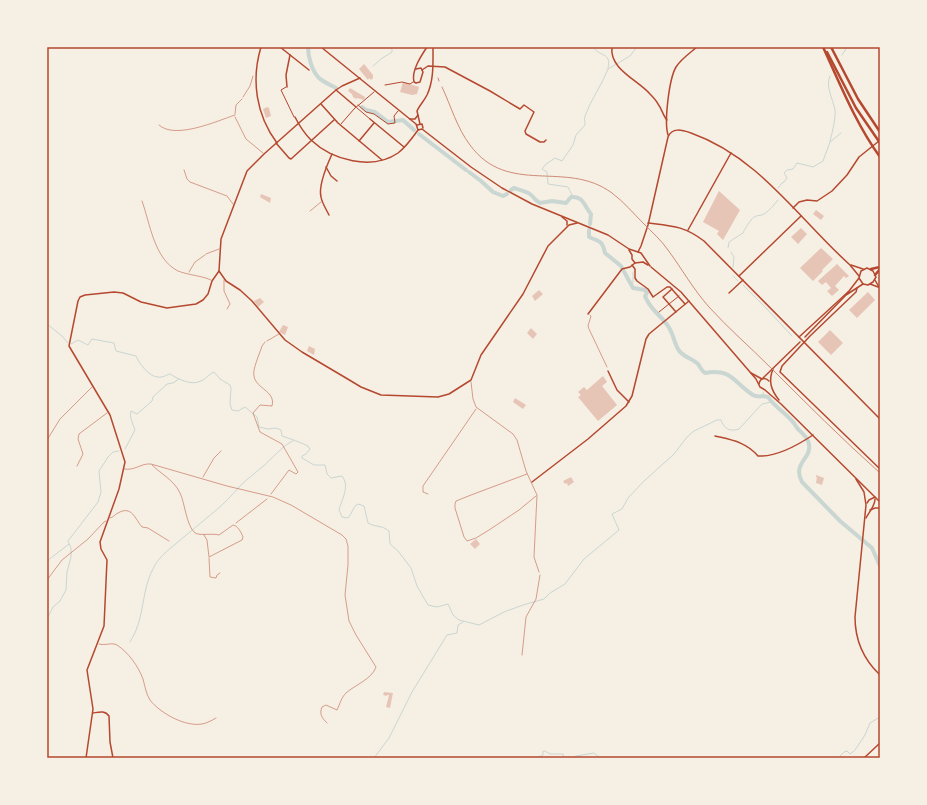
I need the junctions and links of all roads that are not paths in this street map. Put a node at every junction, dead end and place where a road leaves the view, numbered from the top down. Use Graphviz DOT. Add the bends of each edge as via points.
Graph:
graph roads {
  1 [pos="261,47"];
  2 [pos="280,47"];
  3 [pos="321,47"];
  4 [pos="427,47"];
  5 [pos="433,47"];
  6 [pos="612,47"];
  7 [pos="696,47"];
  8 [pos="823,47"];
  9 [pos="831,47"];
  10 [pos="290,55"];
  11 [pos="433,66"];
  12 [pos="416,68"];
  13 [pos="309,70"];
  14 [pos="422,70"];
  15 [pos="360,78"];
  16 [pos="414,82"];
  17 [pos="385,85"];
  18 [pos="287,86"];
  19 [pos="336,90"];
  20 [pos="374,92"];
  21 [pos="242,99"];
  22 [pos="321,104"];
  23 [pos="358,105"];
  24 [pos="356,108"];
  25 [pos="398,111"];
  26 [pos="418,115"];
  27 [pos="235,116"];
  28 [pos="295,117"];
  29 [pos="370,119"];
  30 [pos="410,119"];
  31 [pos="334,120"];
  32 [pos="667,120"];
  33 [pos="374,123"];
  34 [pos="298,124"];
  35 [pos="341,124"];
  36 [pos="420,124"];
  37 [pos="159,125"];
  38 [pos="417,125"];
  39 [pos="422,129"];
  40 [pos="418,130"];
  41 [pos="880,132"];
  42 [pos="668,135"];
  43 [pos="311,140"];
  44 [pos="546,140"];
  45 [pos="359,141"];
  46 [pos="879,141"];
  47 [pos="276,143"];
  48 [pos="404,147"];
  49 [pos="731,152"];
  50 [pos="264,154"];
  51 [pos="332,154"];
  52 [pos="377,156"];
  53 [pos="880,158"];
  54 [pos="382,160"];
  55 [pos="377,161"];
  56 [pos="326,167"];
  57 [pos="184,170"];
  58 [pos="337,182"];
  59 [pos="142,201"];
  60 [pos="322,202"];
  61 [pos="234,205"];
  62 [pos="793,208"];
  63 [pos="310,211"];
  64 [pos="329,215"];
  65 [pos="560,215"];
  66 [pos="801,216"];
  67 [pos="571,219"];
  68 [pos="648,223"];
  69 [pos="568,224"];
  70 [pos="583,224"];
  71 [pos="688,230"];
  72 [pos="641,246"];
  73 [pos="626,247"];
  74 [pos="220,249"];
  75 [pos="637,252"];
  76 [pos="641,253"];
  77 [pos="206,254"];
  78 [pos="632,255"];
  79 [pos="643,257"];
  80 [pos="635,263"];
  81 [pos="639,263"];
  82 [pos="850,265"];
  83 [pos="632,266"];
  84 [pos="650,266"];
  85 [pos="880,268"];
  86 [pos="871,269"];
  87 [pos="863,270"];
  88 [pos="219,271"];
  89 [pos="876,275"];
  90 [pos="739,276"];
  91 [pos="859,277"];
  92 [pos="225,278"];
  93 [pos="743,280"];
  94 [pos="875,280"];
  95 [pos="212,281"];
  96 [pos="863,284"];
  97 [pos="870,284"];
  98 [pos="878,287"];
  99 [pos="852,288"];
  100 [pos="857,288"];
  101 [pos="672,289"];
  102 [pos="880,289"];
  103 [pos="729,293"];
  104 [pos="846,295"];
  105 [pos="679,296"];
  106 [pos="689,301"];
  107 [pos="669,304"];
  108 [pos="686,304"];
  109 [pos="227,308"];
  110 [pos="659,312"];
  111 [pos="676,312"];
  112 [pos="588,314"];
  113 [pos="279,334"];
  114 [pos="799,337"];
  115 [pos="805,337"];
  116 [pos="267,341"];
  117 [pos="800,342"];
  118 [pos="805,342"];
  119 [pos="773,368"];
  120 [pos="748,370"];
  121 [pos="608,371"];
  122 [pos="763,379"];
  123 [pos="471,380"];
  124 [pos="770,382"];
  125 [pos="759,384"];
  126 [pos="770,385"];
  127 [pos="93,386"];
  128 [pos="765,390"];
  129 [pos="629,402"];
  130 [pos="781,404"];
  131 [pos="476,408"];
  132 [pos="108,412"];
  133 [pos="880,419"];
  134 [pos="813,435"];
  135 [pos="715,436"];
  136 [pos="47,440"];
  137 [pos="221,451"];
  138 [pos="151,464"];
  139 [pos="77,466"];
  140 [pos="124,469"];
  141 [pos="848,470"];
  142 [pos="880,470"];
  143 [pos="528,474"];
  144 [pos="203,478"];
  145 [pos="532,482"];
  146 [pos="428,494"];
  147 [pos="537,495"];
  148 [pos="875,497"];
  149 [pos="880,502"];
  150 [pos="866,505"];
  151 [pos="880,508"];
  152 [pos="866,510"];
  153 [pos="869,511"];
  154 [pos="109,518"];
  155 [pos="866,519"];
  156 [pos="108,521"];
  157 [pos="204,535"];
  158 [pos="169,541"];
  159 [pos="209,557"];
  160 [pos="539,572"];
  161 [pos="220,573"];
  162 [pos="47,580"];
  163 [pos="98,644"];
  164 [pos="880,674"];
  165 [pos="93,713"];
  166 [pos="216,718"];
  167 [pos="327,722"];
  168 [pos="880,743"];
  169 [pos="86,758"];
  170 [pos="113,758"];
  171 [pos="864,758"];
  1 -- 47 [label="street" via="256,71 257,94 264,122"];
  2 -- 10 [label="street"];
  3 -- 15 [label="street"];
  4 -- 12 [label="street"];
  5 -- 11 [label="street"];
  6 -- 32 [label="street" via="611,54 618,66 648,92"];
  7 -- 32 [label="street" via="676,67 668,96"];
  8 -- 46 [label="highway" via="856,108"];
  8 -- 53 [label="highway" via="855,117"];
  9 -- 41 [label="highway" via="858,99"];
  10 -- 13 [label="street"];
  10 -- 18 [label="street" via="286,75"];
  11 -- 14 [label="street"];
  11 -- 26 [label="street" via="429,90 418,109"];
  11 -- 44 [label="street" via="445,67 520,109 526,106 534,112 526,134 540,142"];
  12 -- 14 [label="street"];
  12 -- 16 [label="street"];
  14 -- 16 [label="street" via="420,82"];
  15 -- 19 [label="street"];
  15 -- 30 [label="street"];
  16 -- 17 [label="street"];
  18 -- 28 [label="street" via="281,90"];
  19 -- 22 [label="street"];
  19 -- 24 [label="street"];
  20 -- 23 [label="street"];
  21 -- 27 [label="lane" via="236,105"];
  22 -- 31 [label="street"];
  22 -- 34 [label="street"];
  23 -- 24 [label="street"];
  23 -- 25 [label="street" via="387,123 395,122 394,116"];
  24 -- 29 [label="street"];
  24 -- 35 [label="street"];
  26 -- 30 [label="street"];
  26 -- 36 [label="street"];
  27 -- 37 [label="lane" via="193,129 172,130"];
  27 -- 50 [label="lane" via="246,139"];
  28 -- 34 [label="street"];
  29 -- 33 [label="street"];
  30 -- 38 [label="street"];
  31 -- 43 [label="street"];
  31 -- 45 [label="street"];
  32 -- 42 [label="street"];
  33 -- 45 [label="street"];
  33 -- 48 [label="street"];
  34 -- 43 [label="street"];
  34 -- 47 [label="street"];
  36 -- 38 [label="street"];
  36 -- 39 [label="street" via="423,125"];
  38 -- 40 [label="street"];
  39 -- 40 [label="street"];
  39 -- 65 [label="street" via="502,188"];
  40 -- 48 [label="street"];
  42 -- 49 [label="street" via="674,130 684,131"];
  42 -- 68 [label="street"];
  43 -- 47 [label="street" via="290,159"];
  43 -- 51 [label="street"];
  45 -- 52 [label="street"];
  46 -- 62 [label="street" via="859,157 832,191 817,201 799,202"];
  47 -- 50 [label="street"];
  48 -- 54 [label="street" via="393,156"];
  49 -- 62 [label="street" via="759,174"];
  49 -- 71 [label="street"];
  50 -- 61 [label="street" via="247,171"];
  51 -- 55 [label="street" via="356,161"];
  51 -- 56 [label="street"];
  52 -- 54 [label="street"];
  52 -- 55 [label="street"];
  54 -- 55 [label="street"];
  56 -- 58 [label="street" via="330,176"];
  56 -- 60 [label="street" via="320,192"];
  57 -- 61 [label="lane" via="187,180 227,196"];
  59 -- 95 [label="lane" via="152,235 159,250 172,267"];
  60 -- 63 [label="lane"];
  60 -- 64 [label="street"];
  61 -- 74 [label="street" via="221,239"];
  62 -- 66 [label="street"];
  65 -- 67 [label="street"];
  65 -- 69 [label="street"];
  66 -- 82 [label="street"];
  66 -- 90 [label="street"];
  67 -- 69 [label="street"];
  67 -- 70 [label="street"];
  68 -- 71 [label="street" via="678,226"];
  68 -- 72 [label="street"];
  69 -- 70 [label="street"];
  69 -- 123 [label="street" via="548,246 523,294 481,355"];
  70 -- 73 [label="street" via="608,235"];
  71 -- 90 [label="street" via="704,241"];
  72 -- 75 [label="street"];
  72 -- 76 [label="street"];
  73 -- 75 [label="street"];
  73 -- 78 [label="street"];
  74 -- 77 [label="lane"];
  74 -- 88 [label="street"];
  75 -- 76 [label="street"];
  75 -- 78 [label="street"];
  76 -- 79 [label="street"];
  78 -- 80 [label="street"];
  79 -- 81 [label="street"];
  79 -- 84 [label="street"];
  80 -- 81 [label="street"];
  80 -- 83 [label="street"];
  81 -- 84 [label="street" via="643,262"];
  82 -- 87 [label="street"];
  82 -- 91 [label="street"];
  83 -- 101 [label="street" via="635,269 636,281 648,289 653,297 667,287"];
  83 -- 112 [label="street" via="623,268"];
  84 -- 106 [label="street"];
  85 -- 86 [label="highway"];
  85 -- 89 [label="highway"];
  86 -- 87 [label="street"];
  86 -- 89 [label="street"];
  87 -- 91 [label="street"];
  88 -- 92 [label="street"];
  88 -- 95 [label="street"];
  89 -- 94 [label="street"];
  90 -- 93 [label="street"];
  91 -- 96 [label="street"];
  91 -- 99 [label="street"];
  92 -- 109 [label="lane" via="224,291 230,304"];
  92 -- 113 [label="street" via="263,313"];
  93 -- 103 [label="street"];
  93 -- 114 [label="street"];
  94 -- 97 [label="street"];
  94 -- 98 [label="street"];
  95 -- 127 [label="street" via="208,294 200,302 171,308 141,302 119,292 82,296 78,300 69,346"];
  96 -- 97 [label="street"];
  96 -- 100 [label="street"];
  97 -- 98 [label="street"];
  98 -- 102 [label="street"];
  99 -- 104 [label="street"];
  99 -- 114 [label="street"];
  100 -- 104 [label="street"];
  100 -- 118 [label="street" via="856,292"];
  101 -- 105 [label="street"];
  101 -- 107 [label="street" via="663,297"];
  104 -- 115 [label="street"];
  105 -- 107 [label="street"];
  105 -- 108 [label="street"];
  106 -- 108 [label="street"];
  106 -- 120 [label="street"];
  107 -- 110 [label="street"];
  107 -- 111 [label="street"];
  108 -- 111 [label="street"];
  111 -- 129 [label="street" via="646,339"];
  113 -- 116 [label="lane"];
  113 -- 123 [label="street" via="302,352 362,387 381,395 438,397 449,394"];
  114 -- 118 [label="street"];
  117 -- 119 [label="street"];
  118 -- 133 [label="street"];
  118 -- 142 [label="street" via="782,366 781,374"];
  119 -- 122 [label="street"];
  119 -- 124 [label="street"];
  120 -- 122 [label="street"];
  120 -- 125 [label="street"];
  121 -- 129 [label="street" via="617,390"];
  122 -- 124 [label="street"];
  122 -- 125 [label="street"];
  123 -- 131 [label="lane"];
  124 -- 126 [label="street"];
  125 -- 128 [label="street"];
  126 -- 128 [label="street"];
  126 -- 130 [label="street"];
  127 -- 132 [label="street"];
  127 -- 136 [label="lane" via="60,419"];
  128 -- 130 [label="street"];
  129 -- 145 [label="street" via="606,425"];
  130 -- 134 [label="street"];
  131 -- 143 [label="lane" via="513,434"];
  131 -- 146 [label="lane" via="423,486 423,492"];
  132 -- 139 [label="lane" via="78,435 83,454"];
  132 -- 140 [label="street" via="124,458"];
  134 -- 135 [label="street" via="779,452 762,456 758,456 741,443"];
  134 -- 141 [label="street"];
  137 -- 144 [label="lane"];
  138 -- 140 [label="lane" via="132,470"];
  138 -- 144 [label="lane"];
  138 -- 157 [label="lane" via="176,486 192,529 199,535"];
  140 -- 154 [label="street"];
  141 -- 148 [label="street"];
  141 -- 150 [label="street" via="861,486"];
  143 -- 145 [label="lane"];
  143 -- 147 [label="lane" via="456,502 455,508 464,537 467,541 476,538"];
  144 -- 167 [label="lane" via="269,496 291,505 346,539 348,565 345,595 350,621 376,667 346,694 337,710 326,705 322,707 320,712"];
  145 -- 147 [label="lane"];
  147 -- 160 [label="lane" via="534,557"];
  148 -- 149 [label="street"];
  148 -- 150 [label="street"];
  148 -- 153 [label="street" via="875,504"];
  150 -- 152 [label="street"];
  151 -- 153 [label="street"];
  152 -- 153 [label="street"];
  152 -- 155 [label="street"];
  153 -- 155 [label="street"];
  154 -- 156 [label="street"];
  154 -- 158 [label="lane" via="118,513 130,512 142,526"];
  155 -- 164 [label="street" via="855,617 856,636 865,657 872,668"];
  156 -- 162 [label="lane" via="62,560"];
  156 -- 163 [label="street" via="100,546 108,564 104,626"];
  157 -- 159 [label="lane"];
  157 -- 159 [label="lane" via="219,535 233,525 239,529 243,538"];
  159 -- 161 [label="lane" via="210,577 216,578"];
  163 -- 165 [label="street" via="87,670"];
  163 -- 166 [label="lane" via="117,645 132,660 140,672 150,699 167,714 196,724"];
  165 -- 169 [label="street"];
  165 -- 170 [label="street" via="104,712 109,716"];
  168 -- 171 [label="street"];
}
